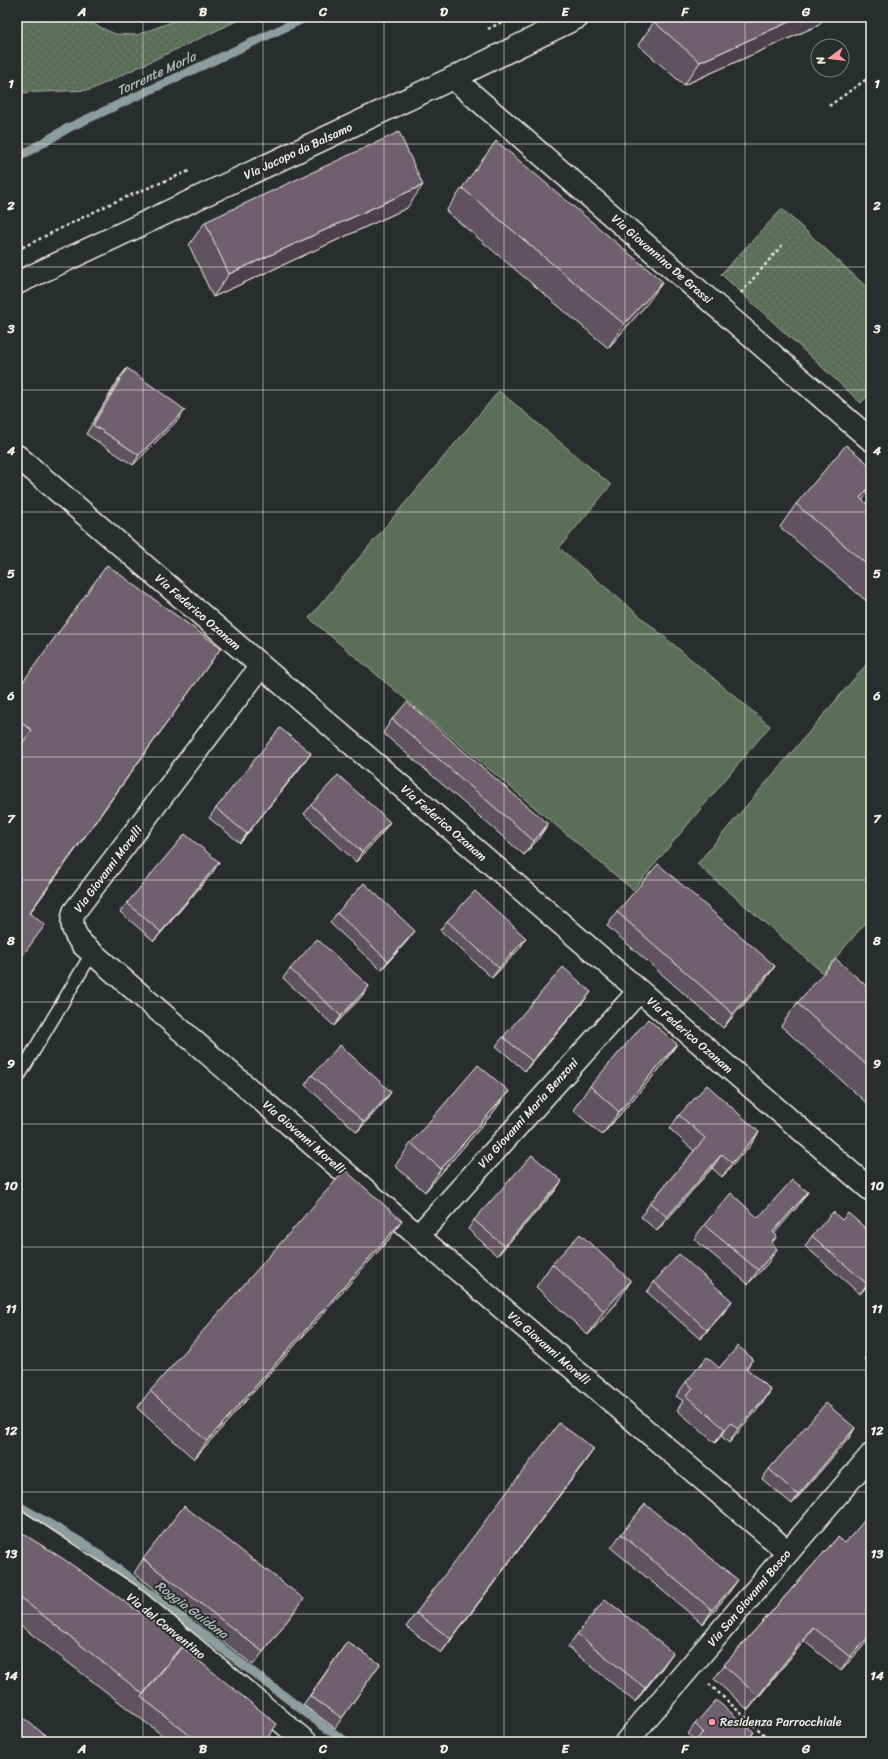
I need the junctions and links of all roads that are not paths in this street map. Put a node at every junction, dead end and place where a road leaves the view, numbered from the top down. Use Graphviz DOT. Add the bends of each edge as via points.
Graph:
graph roads {
  1 [pos="578,17"];
  2 [pos="453,78"];
  3 [pos="17,283"];
  4 [pos="871,440"];
  5 [pos="17,456"];
  6 [pos="261,666"];
  7 [pos="92,953"];
  8 [pos="639,991"];
  9 [pos="17,1079"];
  10 [pos="871,1190"];
  11 [pos="418,1236"];
  12 [pos="871,1454"];
  13 [pos="17,1521"];
  14 [pos="788,1552"];
  15 [pos="306,1742"];
  16 [pos="626,1742"];
  1 -- 2 [label="street, Via Jacopo da Balsamo"];
  2 -- 3 [label="street, Via Jacopo da Balsamo"];
  2 -- 4 [label="street, Via Giovannino De Grassi"];
  5 -- 6 [label="street, Via Federico Ozanam"];
  6 -- 7 [label="street, Via Giovanni Morelli" via="74,912 71,922 75,935"];
  6 -- 8 [label="street, Via Federico Ozanam"];
  7 -- 9 [label="lane"];
  7 -- 11 [label="street, Via Giovanni Morelli"];
  8 -- 10 [label="street, Via Federico Ozanam"];
  8 -- 11 [label="street, Via Giovanni Maria Benzoni"];
  11 -- 14 [label="street, Via Giovanni Morelli"];
  12 -- 14 [label="street, Via San Giovanni Bosco"];
  13 -- 15 [label="street, Via del Conventino" via="130,1596"];
  14 -- 16 [label="street, Via San Giovanni Bosco"];
}
